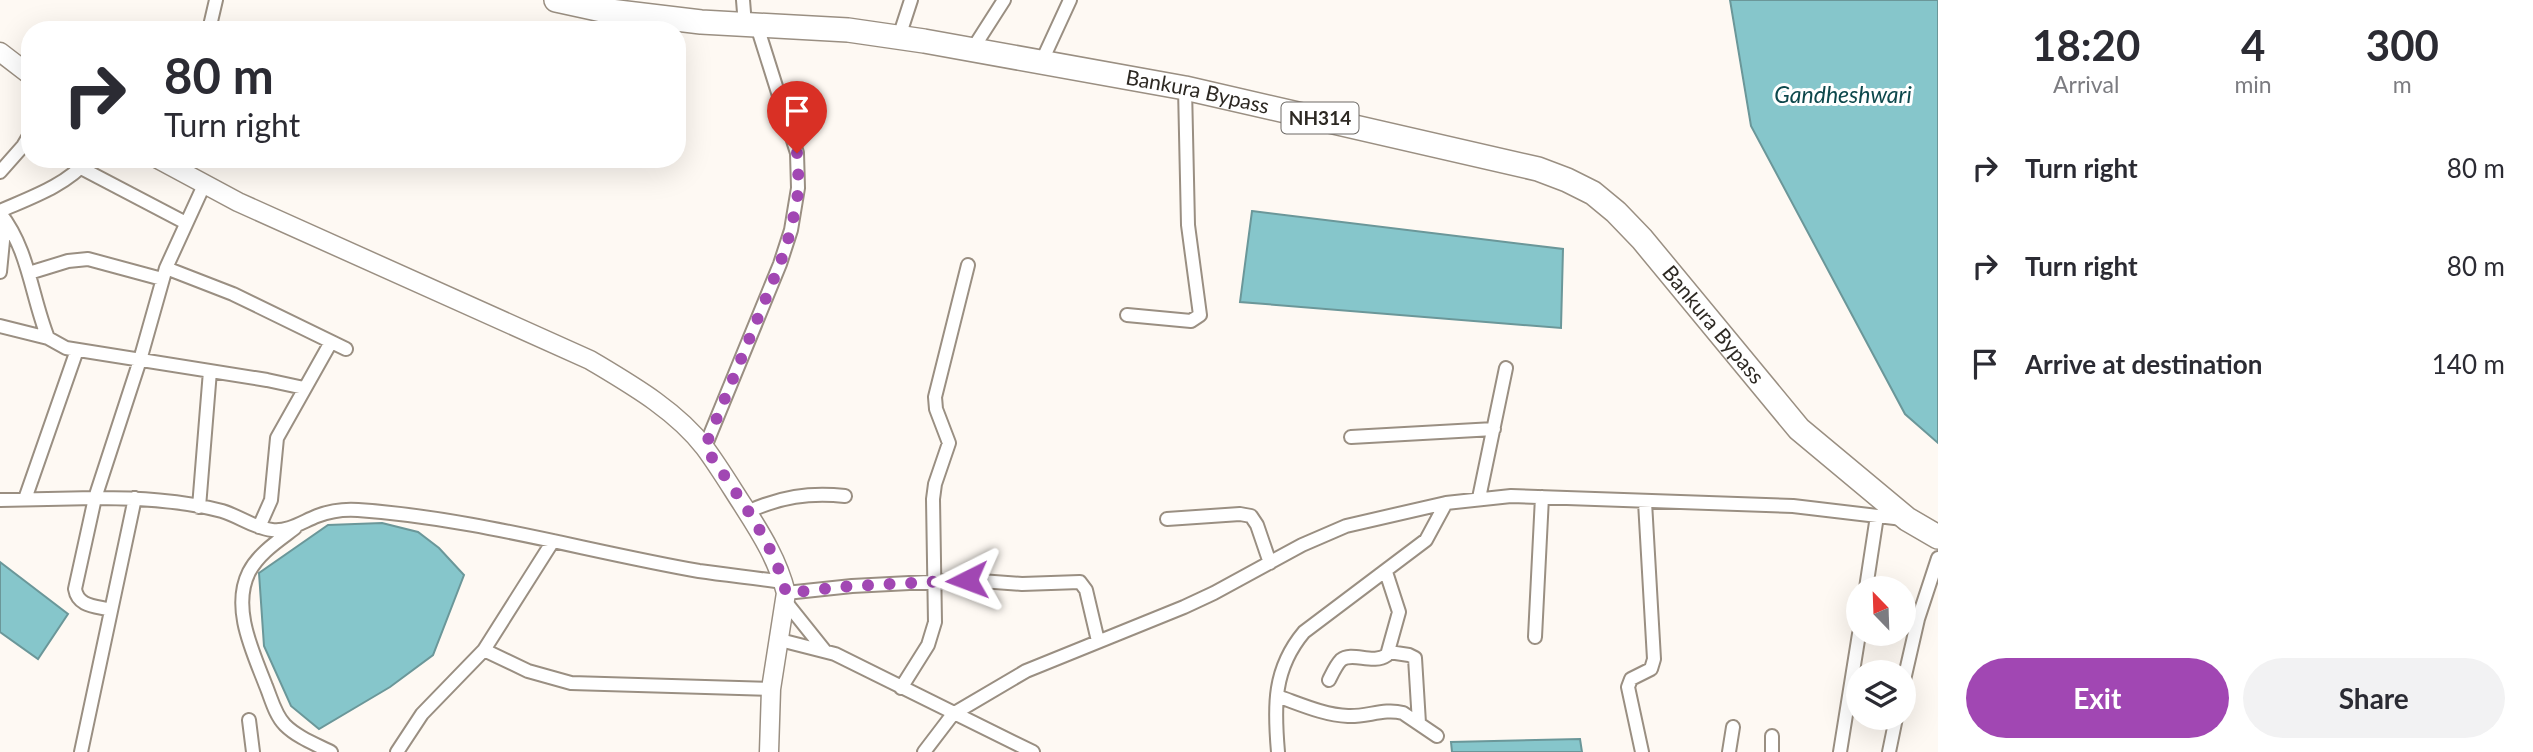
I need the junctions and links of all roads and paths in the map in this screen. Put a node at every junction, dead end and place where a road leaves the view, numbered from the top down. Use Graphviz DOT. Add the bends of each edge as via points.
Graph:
graph roads {
  1 [pos="216,0"];
  2 [pos="556,0"];
  3 [pos="743,0"];
  4 [pos="911,0"];
  5 [pos="1004,0"];
  6 [pos="1070,0"];
  7 [pos="211,21"];
  8 [pos="751,25"];
  9 [pos="899,37"];
  10 [pos="972,50"];
  11 [pos="2,59"];
  12 [pos="1041,63"];
  13 [pos="21,70"];
  14 [pos="1185,88"];
  15 [pos="21,148"];
  16 [pos="79,168"];
  17 [pos="92,168"];
  18 [pos="182,168"];
  19 [pos="0,172"];
  20 [pos="204,185"];
  21 [pos="2,215"];
  22 [pos="186,223"];
  23 [pos="1,246"];
  24 [pos="968,265"];
  25 [pos="0,272"];
  26 [pos="29,273"];
  27 [pos="164,273"];
  28 [pos="1127,315"];
  29 [pos="0,326"];
  30 [pos="48,338"];
  31 [pos="331,342"];
  32 [pos="345,349"];
  33 [pos="77,350"];
  34 [pos="140,360"];
  35 [pos="1506,368"];
  36 [pos="210,371"];
  37 [pos="304,388"];
  38 [pos="1494,429"];
  39 [pos="1351,437"];
  40 [pos="705,447"];
  41 [pos="845,496"];
  42 [pos="1542,497"];
  43 [pos="96,498"];
  44 [pos="135,498"];
  45 [pos="1479,498"];
  46 [pos="25,499"];
  47 [pos="0,500"];
  48 [pos="1645,502"];
  49 [pos="1446,503"];
  50 [pos="199,507"];
  51 [pos="747,512"];
  52 [pos="1877,516"];
  53 [pos="1167,519"];
  54 [pos="1906,519"];
  55 [pos="258,527"];
  56 [pos="295,527"];
  57 [pos="1938,537"];
  58 [pos="553,541"];
  59 [pos="1938,558"];
  60 [pos="1270,563"];
  61 [pos="1386,572"];
  62 [pos="1869,576"];
  63 [pos="934,582"];
  64 [pos="785,592"];
  65 [pos="111,610"];
  66 [pos="1535,637"];
  67 [pos="780,640"];
  68 [pos="1098,641"];
  69 [pos="1857,646"];
  70 [pos="484,650"];
  71 [pos="825,651"];
  72 [pos="1389,652"];
  73 [pos="1908,660"];
  74 [pos="1329,681"];
  75 [pos="901,688"];
  76 [pos="771,689"];
  77 [pos="1278,696"];
  78 [pos="953,714"];
  79 [pos="249,720"];
  80 [pos="1419,723"];
  81 [pos="1734,727"];
  82 [pos="1894,730"];
  83 [pos="1437,736"];
  84 [pos="1772,736"];
  85 [pos="327,751"];
  86 [pos="81,752"];
  87 [pos="253,752"];
  88 [pos="397,752"];
  89 [pos="769,752"];
  90 [pos="924,752"];
  91 [pos="1033,752"];
  92 [pos="1278,752"];
  93 [pos="1642,752"];
  94 [pos="1729,752"];
  95 [pos="1772,752"];
  96 [pos="1840,752"];
  97 [pos="1889,752"];
  1 -- 7 [label="street"];
  2 -- 8 [label="highway, Bankura Bypass / NH314" via="629,13"];
  3 -- 8 [label="street"];
  4 -- 9 [label="street"];
  5 -- 10 [label="street"];
  6 -- 12 [label="street"];
  8 -- 9 [label="highway, Bankura Bypass / NH314"];
  8 -- 40 [label="street" via="797,153 799,188 780,264"];
  9 -- 10 [label="highway, Bankura Bypass / NH314"];
  10 -- 12 [label="highway, Bankura Bypass / NH314"];
  11 -- 13 [label="street"];
  12 -- 14 [label="highway, Bankura Bypass / NH314"];
  14 -- 28 [label="street" via="1188,225 1200,315 1191,321"];
  14 -- 54 [label="highway, Bankura Bypass / NH314" via="1538,169 1593,193 1642,239 1798,429"];
  15 -- 19 [label="street"];
  16 -- 21 [label="street"];
  17 -- 22 [label="street"];
  18 -- 20 [label="street"];
  20 -- 22 [label="street"];
  20 -- 40 [label="street" via="590,360 644,393"];
  21 -- 23 [label="street"];
  21 -- 26 [label="street"];
  22 -- 27 [label="street"];
  23 -- 25 [label="street"];
  24 -- 63 [label="street" via="935,397 949,443 933,499"];
  26 -- 27 [label="street" via="89,259"];
  26 -- 30 [label="street"];
  27 -- 31 [label="street" via="233,294"];
  27 -- 34 [label="street"];
  29 -- 30 [label="street"];
  30 -- 33 [label="street"];
  31 -- 32 [label="street"];
  31 -- 37 [label="street"];
  33 -- 34 [label="street"];
  33 -- 46 [label="street"];
  34 -- 36 [label="street"];
  34 -- 43 [label="street"];
  35 -- 38 [label="street"];
  36 -- 37 [label="street"];
  36 -- 50 [label="street"];
  37 -- 55 [label="street" via="277,439 271,500"];
  38 -- 39 [label="street"];
  38 -- 45 [label="street"];
  40 -- 51 [label="street"];
  41 -- 51 [label="street" via="793,496"];
  42 -- 45 [label="street"];
  42 -- 48 [label="street"];
  42 -- 66 [label="street"];
  43 -- 44 [label="street"];
  43 -- 46 [label="street"];
  43 -- 65 [label="street" via="76,597 82,603"];
  44 -- 50 [label="street"];
  44 -- 65 [label="street"];
  45 -- 49 [label="street"];
  46 -- 47 [label="street"];
  48 -- 52 [label="street" via="1794,506"];
  48 -- 93 [label="street" via="1654,659 1651,669 1631,679 1628,687"];
  49 -- 60 [label="street" via="1346,526"];
  49 -- 61 [label="street" via="1426,540"];
  50 -- 55 [label="street"];
  51 -- 64 [label="street" via="776,560"];
  52 -- 54 [label="street"];
  52 -- 62 [label="street"];
  53 -- 60 [label="street" via="1251,516"];
  54 -- 57 [label="highway, Bankura Bypass / NH314"];
  55 -- 56 [label="street" via="275,531"];
  56 -- 58 [label="street" via="337,510 356,510 477,524"];
  56 -- 85 [label="street" via="258,558 249,572 244,586 245,626 283,723"];
  58 -- 64 [label="street"];
  58 -- 70 [label="street"];
  59 -- 73 [label="street"];
  60 -- 68 [label="street" via="1184,607"];
  61 -- 72 [label="street" via="1399,612"];
  61 -- 77 [label="street" via="1304,632 1282,667"];
  63 -- 64 [label="street"];
  63 -- 68 [label="street" via="1080,582"];
  63 -- 75 [label="street" via="933,632"];
  64 -- 67 [label="street"];
  64 -- 71 [label="street"];
  65 -- 86 [label="street"];
  67 -- 71 [label="street"];
  67 -- 76 [label="street"];
  68 -- 78 [label="street" via="1026,671"];
  69 -- 96 [label="street"];
  70 -- 76 [label="street" via="528,671 571,683"];
  70 -- 88 [label="street" via="422,715"];
  71 -- 75 [label="street"];
  72 -- 74 [label="street" via="1375,660 1345,658"];
  72 -- 80 [label="street" via="1409,655 1417,662"];
  75 -- 78 [label="street"];
  76 -- 89 [label="street"];
  77 -- 80 [label="street" via="1347,716 1390,710"];
  77 -- 92 [label="street"];
  78 -- 90 [label="street"];
  78 -- 91 [label="street"];
  79 -- 87 [label="street"];
  80 -- 83 [label="street"];
  81 -- 94 [label="street"];
  82 -- 97 [label="street"];
  84 -- 95 [label="street"];
}
